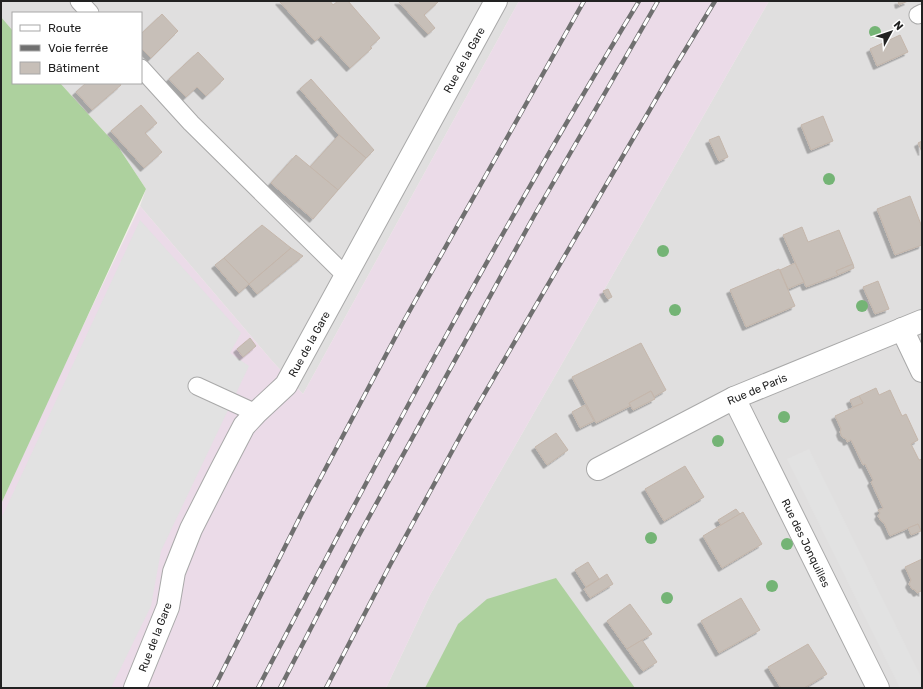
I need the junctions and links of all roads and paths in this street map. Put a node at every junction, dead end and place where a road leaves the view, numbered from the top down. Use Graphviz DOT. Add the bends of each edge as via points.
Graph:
graph roads {
  1 [pos="79,1"];
  2 [pos="496,1"];
  3 [pos="89,12"];
  4 [pos="142,69"];
  5 [pos="346,276"];
  6 [pos="912,325"];
  7 [pos="922,371"];
  8 [pos="197,386"];
  9 [pos="734,398"];
  10 [pos="256,413"];
  11 [pos="598,469"];
  12 [pos="135,688"];
  13 [pos="878,688"];
  1 -- 3 [label="lane"];
  2 -- 5 [label="street, Rue de la Gare"];
  4 -- 5 [label="lane" via="191,123"];
  5 -- 10 [label="street, Rue de la Gare" via="286,385"];
  6 -- 7 [label="street"];
  6 -- 9 [label="street, Rue de Paris"];
  8 -- 10 [label="lane"];
  9 -- 11 [label="street, Rue de Paris"];
  9 -- 13 [label="street, Rue des Jonquilles"];
  10 -- 12 [label="street, Rue de la Gare" via="244,426 192,529 174,572 168,607"];
}
